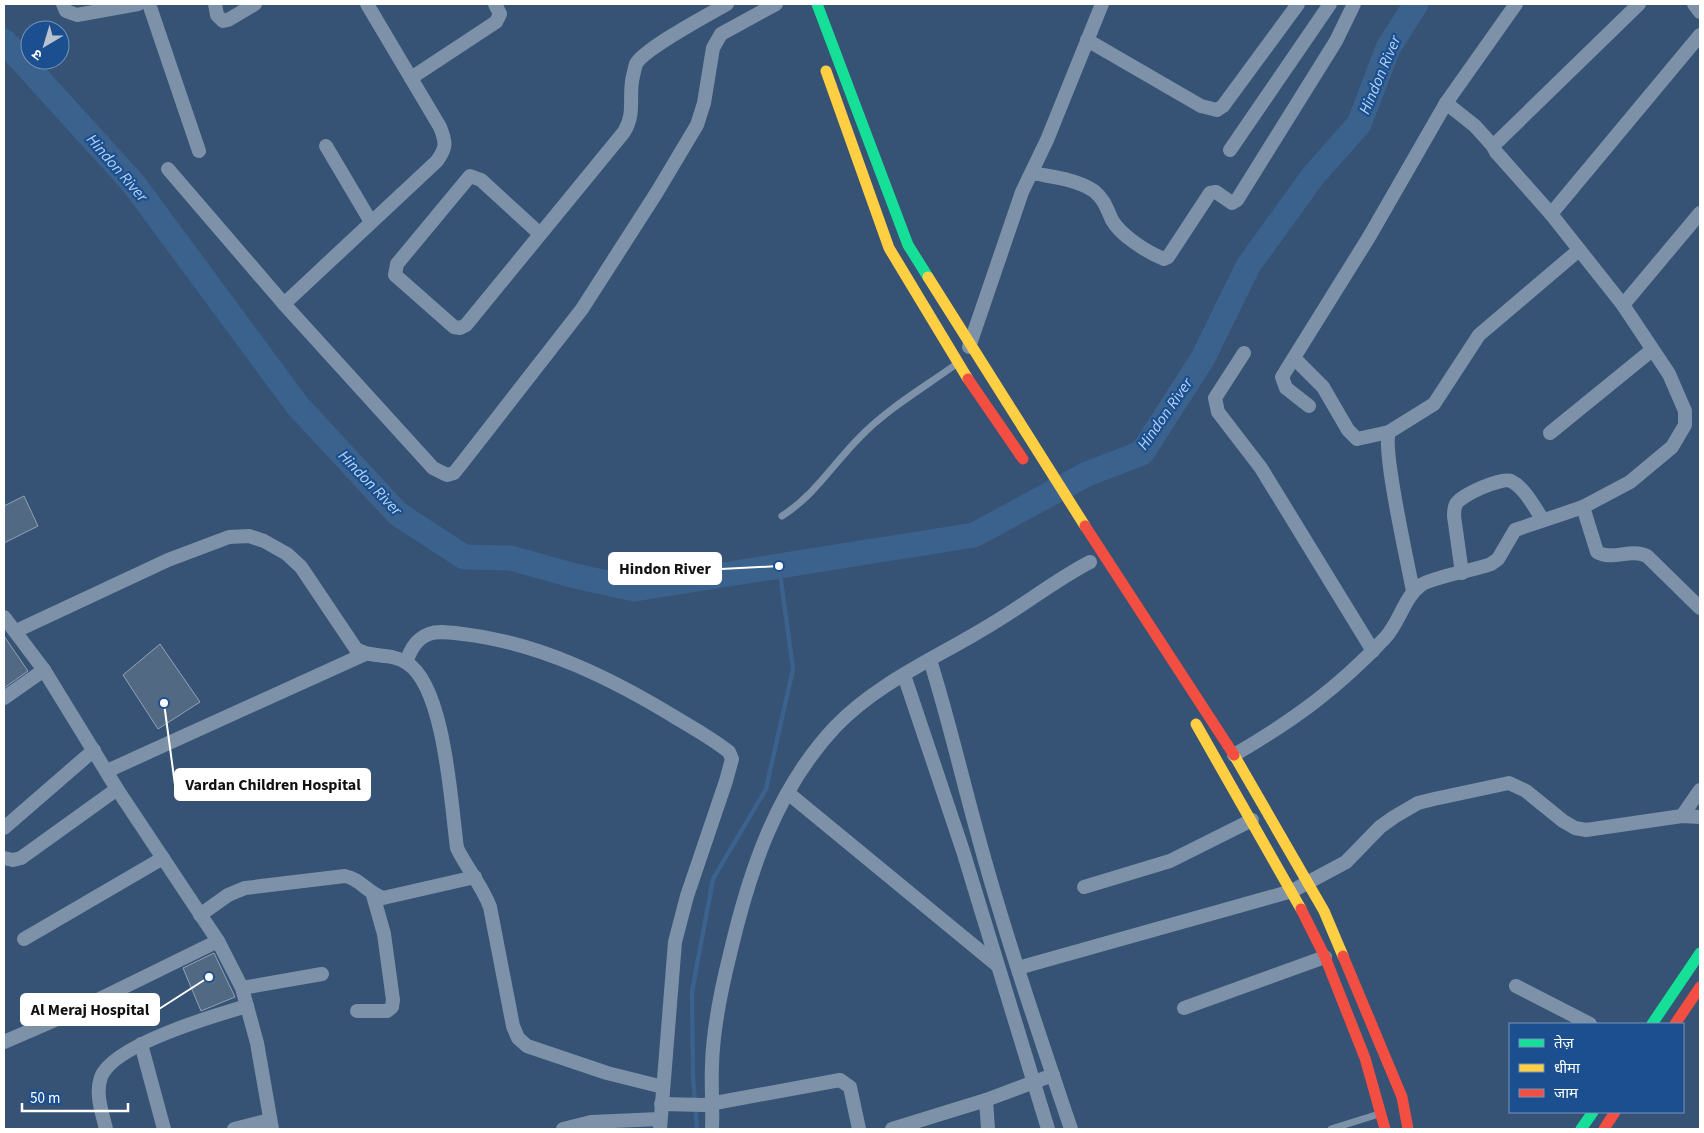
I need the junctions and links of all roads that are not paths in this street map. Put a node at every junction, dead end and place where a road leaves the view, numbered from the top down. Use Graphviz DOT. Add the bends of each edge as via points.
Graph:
graph roads {
  1 [pos="63,4"];
  2 [pos="138,4"];
  3 [pos="149,4"];
  4 [pos="215,4"];
  5 [pos="255,4"];
  6 [pos="367,4"];
  7 [pos="495,4"];
  8 [pos="727,4"];
  9 [pos="776,4"];
  10 [pos="817,4"];
  11 [pos="1102,4"];
  12 [pos="1298,4"];
  13 [pos="1330,4"];
  14 [pos="1354,4"];
  15 [pos="1516,4"];
  16 [pos="1639,4"];
  17 [pos="1694,4"];
  18 [pos="1700,12"];
  19 [pos="1700,35"];
  20 [pos="1087,40"];
  21 [pos="822,60"];
  22 [pos="411,78"];
  23 [pos="1446,103"];
  24 [pos="326,146"];
  25 [pos="1493,146"];
  26 [pos="1230,150"];
  27 [pos="199,151"];
  28 [pos="168,169"];
  29 [pos="1032,172"];
  30 [pos="1552,214"];
  31 [pos="1700,214"];
  32 [pos="371,222"];
  33 [pos="540,234"];
  34 [pos="1579,250"];
  35 [pos="284,304"];
  36 [pos="1623,306"];
  37 [pos="948,310"];
  38 [pos="930,318"];
  39 [pos="969,345"];
  40 [pos="1652,350"];
  41 [pos="1244,354"];
  42 [pos="1294,358"];
  43 [pos="959,366"];
  44 [pos="1310,406"];
  45 [pos="1389,432"];
  46 [pos="1550,433"];
  47 [pos="1029,468"];
  48 [pos="1583,507"];
  49 [pos="782,516"];
  50 [pos="1543,520"];
  51 [pos="1089,559"];
  52 [pos="1462,573"];
  53 [pos="1414,591"];
  54 [pos="1700,608"];
  55 [pos="4,616"];
  56 [pos="16,631"];
  57 [pos="1373,651"];
  58 [pos="365,654"];
  59 [pos="406,662"];
  60 [pos="917,667"];
  61 [pos="44,670"];
  62 [pos="4,698"];
  63 [pos="1203,708"];
  64 [pos="94,750"];
  65 [pos="1234,755"];
  66 [pos="107,771"];
  67 [pos="117,789"];
  68 [pos="1700,790"];
  69 [pos="788,793"];
  70 [pos="1682,816"];
  71 [pos="1700,817"];
  72 [pos="1252,820"];
  73 [pos="4,828"];
  74 [pos="4,858"];
  75 [pos="163,858"];
  76 [pos="475,877"];
  77 [pos="1309,883"];
  78 [pos="1084,887"];
  79 [pos="1292,891"];
  80 [pos="373,895"];
  81 [pos="200,915"];
  82 [pos="24,939"];
  83 [pos="218,941"];
  84 [pos="1700,953"];
  85 [pos="1326,958"];
  86 [pos="997,965"];
  87 [pos="1018,968"];
  88 [pos="322,974"];
  89 [pos="1516,986"];
  90 [pos="1700,987"];
  91 [pos="242,988"];
  92 [pos="247,1006"];
  93 [pos="1184,1008"];
  94 [pos="357,1011"];
  95 [pos="1588,1023"];
  96 [pos="1653,1023"];
  97 [pos="1676,1023"];
  98 [pos="4,1042"];
  99 [pos="141,1044"];
  100 [pos="1042,1079"];
  101 [pos="663,1087"];
  102 [pos="986,1100"];
  103 [pos="667,1104"];
  104 [pos="708,1104"];
  105 [pos="1592,1113"];
  106 [pos="1615,1113"];
  107 [pos="1380,1114"];
  108 [pos="271,1124"];
  109 [pos="660,1124"];
  110 [pos="106,1129"];
  111 [pos="164,1129"];
  112 [pos="234,1129"];
  113 [pos="563,1129"];
  114 [pos="712,1129"];
  115 [pos="859,1129"];
  116 [pos="892,1129"];
  117 [pos="988,1129"];
  118 [pos="1048,1129"];
  119 [pos="1071,1129"];
  120 [pos="1331,1129"];
  121 [pos="1385,1129"];
  122 [pos="1408,1129"];
  123 [pos="1581,1129"];
  124 [pos="1604,1129"];
  1 -- 2 [label="street" via="66,12 77,15"];
  3 -- 27 [label="street"];
  4 -- 5 [label="street" via="223,21"];
  6 -- 22 [label="street"];
  7 -- 22 [label="street" via="500,14 496,22"];
  8 -- 33 [label="street" via="663,43 636,64 632,79 633,107 628,126"];
  9 -- 35 [label="street" via="720,34 713,48 699,119 657,192 582,309 454,473 447,475 433,468"];
  10 -- 37 [label="main road" via="908,246"];
  11 -- 20 [label="street"];
  12 -- 20 [label="street" via="1217,110 1201,106"];
  13 -- 26 [label="street"];
  14 -- 29 [label="street" via="1329,53 1237,200 1232,203 1216,192 1210,193 1168,257 1156,256 1127,236 1112,220 1102,199 1086,186"];
  15 -- 23 [label="street"];
  16 -- 25 [label="street"];
  17 -- 18 [label="street"];
  19 -- 30 [label="street"];
  20 -- 29 [label="street"];
  21 -- 38 [label="main road" via="889,248"];
  22 -- 32 [label="street" via="440,127 446,150"];
  23 -- 25 [label="street" via="1475,126"];
  23 -- 42 [label="street"];
  24 -- 32 [label="street"];
  25 -- 30 [label="street"];
  28 -- 35 [label="street"];
  29 -- 39 [label="street" via="1015,210"];
  30 -- 34 [label="street"];
  31 -- 36 [label="street"];
  32 -- 35 [label="street"];
  33 -- 33 [label="street" via="466,325 460,328 454,327 395,275 397,264 470,176 481,180"];
  34 -- 36 [label="street"];
  34 -- 45 [label="street" via="1479,335 1434,404"];
  36 -- 40 [label="street"];
  37 -- 38 [label="main road"];
  37 -- 39 [label="main road"];
  38 -- 43 [label="main road"];
  39 -- 43 [label="street"];
  39 -- 63 [label="main road"];
  40 -- 46 [label="street"];
  40 -- 48 [label="street" via="1669,374 1685,411 1681,435 1655,463 1630,482"];
  41 -- 57 [label="street" via="1215,398 1218,412 1261,468"];
  42 -- 44 [label="street" via="1282,377 1286,388"];
  42 -- 45 [label="street" via="1323,387 1357,440"];
  43 -- 47 [label="main road"];
  43 -- 49 [label="lane" via="878,420 843,454 809,496"];
  45 -- 53 [label="street" via="1386,439 1390,466"];
  48 -- 50 [label="street"];
  48 -- 54 [label="street" via="1597,552 1608,555 1638,551"];
  50 -- 52 [label="street" via="1516,530 1498,559 1491,564"];
  50 -- 52 [label="street" via="1517,485 1504,480 1459,500 1454,516"];
  51 -- 60 [label="street" via="995,622"];
  52 -- 53 [label="street" via="1424,584"];
  53 -- 57 [label="street" via="1392,631"];
  55 -- 56 [label="street"];
  56 -- 58 [label="street" via="168,560 228,537 249,536 264,540 301,567 356,648"];
  56 -- 61 [label="street"];
  57 -- 65 [label="street" via="1300,714"];
  58 -- 59 [label="street" via="385,654"];
  58 -- 66 [label="street"];
  59 -- 76 [label="street" via="418,672 428,688 439,723 457,848"];
  59 -- 101 [label="street" via="411,649 431,633 498,640 596,674 650,702 729,752 732,759 726,781 675,942"];
  60 -- 69 [label="street" via="871,696 835,727 796,776"];
  60 -- 86 [label="street"];
  60 -- 87 [label="street" via="952,729 977,833"];
  61 -- 62 [label="street"];
  61 -- 64 [label="street"];
  63 -- 65 [label="main road"];
  63 -- 72 [label="main road" via="1192,717"];
  64 -- 66 [label="street"];
  64 -- 73 [label="street"];
  65 -- 77 [label="main road"];
  66 -- 67 [label="street"];
  67 -- 74 [label="street" via="21,858"];
  67 -- 75 [label="street"];
  68 -- 70 [label="street"];
  69 -- 86 [label="street"];
  69 -- 104 [label="street" via="752,872 740,913 715,1030"];
  70 -- 71 [label="street"];
  70 -- 77 [label="street" via="1586,830 1563,821 1517,786 1501,784 1412,807 1380,827 1346,862"];
  72 -- 78 [label="street" via="1170,861"];
  72 -- 79 [label="main road"];
  75 -- 81 [label="street"];
  75 -- 82 [label="street"];
  76 -- 80 [label="street" via="383,898"];
  76 -- 101 [label="street" via="490,907 518,1038 527,1046 606,1073"];
  77 -- 79 [label="street"];
  77 -- 122 [label="main road" via="1324,911 1402,1097"];
  79 -- 85 [label="main road"];
  79 -- 87 [label="street"];
  80 -- 81 [label="street" via="354,878 316,878 245,888 228,895"];
  80 -- 94 [label="street" via="384,934 392,1007 387,1011"];
  81 -- 83 [label="street"];
  83 -- 91 [label="street"];
  83 -- 98 [label="street"];
  84 -- 96 [label="main road"];
  85 -- 93 [label="street"];
  85 -- 107 [label="main road" via="1365,1058"];
  86 -- 100 [label="street"];
  87 -- 100 [label="street"];
  88 -- 91 [label="street"];
  89 -- 95 [label="street"];
  90 -- 97 [label="main road"];
  91 -- 92 [label="street"];
  92 -- 99 [label="street" via="194,1022"];
  92 -- 108 [label="street"];
  99 -- 110 [label="street" via="101,1076 98,1095"];
  99 -- 111 [label="street"];
  100 -- 102 [label="street"];
  100 -- 118 [label="street"];
  100 -- 119 [label="street"];
  101 -- 103 [label="street"];
  102 -- 116 [label="street"];
  102 -- 117 [label="street"];
  103 -- 104 [label="street"];
  103 -- 109 [label="street"];
  104 -- 114 [label="street"];
  104 -- 115 [label="street" via="840,1080 850,1087"];
  105 -- 123 [label="main road"];
  106 -- 124 [label="main road"];
  107 -- 120 [label="lane"];
  107 -- 121 [label="main road"];
  108 -- 112 [label="street"];
  109 -- 113 [label="street" via="591,1122"];
}
